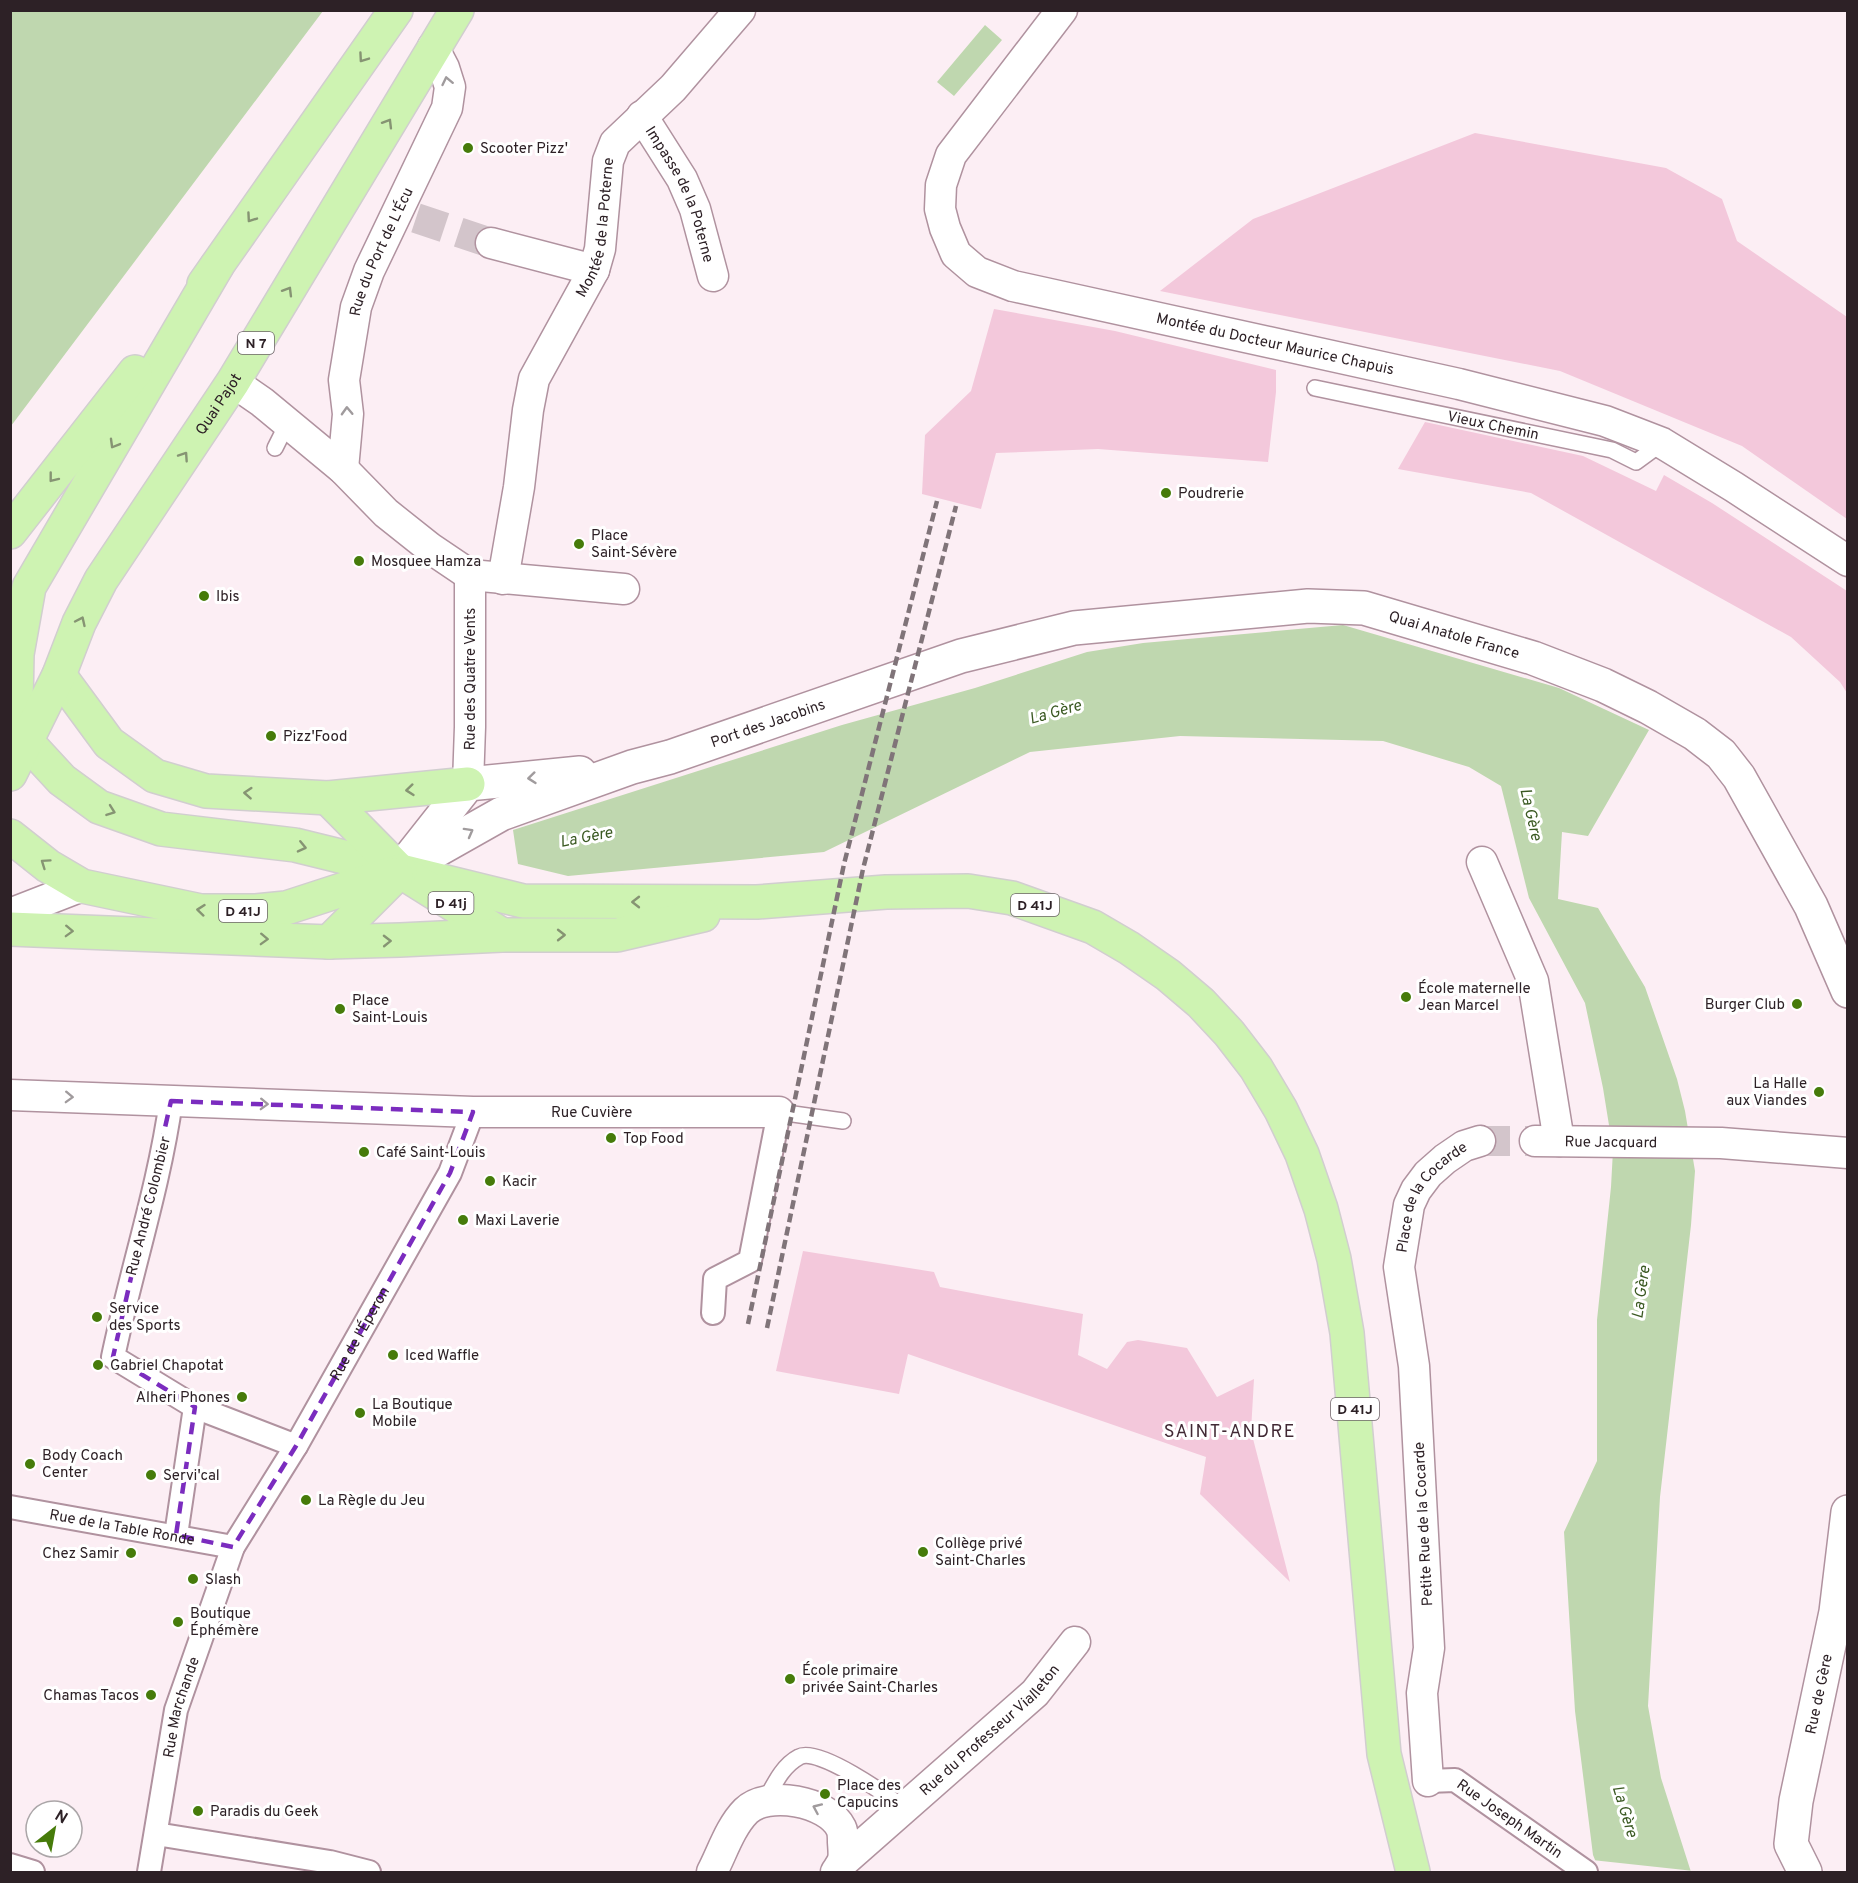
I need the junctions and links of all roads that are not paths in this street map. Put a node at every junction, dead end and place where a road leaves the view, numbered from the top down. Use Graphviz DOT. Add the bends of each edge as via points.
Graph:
graph roads {
  1 [pos="396,10"];
  2 [pos="457,10"];
  3 [pos="740,10"];
  4 [pos="1062,10"];
  5 [pos="434,47"];
  6 [pos="642,116"];
  7 [pos="491,243"];
  8 [pos="218,266"];
  9 [pos="594,270"];
  10 [pos="713,276"];
  11 [pos="233,382"];
  12 [pos="1315,388"];
  13 [pos="1662,443"];
  14 [pos="343,469"];
  15 [pos="11,531"];
  16 [pos="1848,561"];
  17 [pos="470,575"];
  18 [pos="503,579"];
  19 [pos="624,589"];
  20 [pos="59,675"];
  21 [pos="902,677"];
  22 [pos="25,741"];
  23 [pos="632,767"];
  24 [pos="10,774"];
  25 [pos="468,784"];
  26 [pos="328,798"];
  27 [pos="10,836"];
  28 [pos="1482,862"];
  29 [pos="400,871"];
  30 [pos="82,886"];
  31 [pos="757,902"];
  32 [pos="10,914"];
  33 [pos="10,929"];
  34 [pos="502,935"];
  35 [pos="329,942"];
  36 [pos="1848,991"];
  37 [pos="10,1095"];
  38 [pos="171,1101"];
  39 [pos="473,1112"];
  40 [pos="779,1112"];
  41 [pos="843,1121"];
  42 [pos="1480,1141"];
  43 [pos="1848,1154"];
  44 [pos="1399,1267"];
  45 [pos="713,1313"];
  46 [pos="195,1407"];
  47 [pos="296,1446"];
  48 [pos="10,1507"];
  49 [pos="1848,1512"];
  50 [pos="176,1535"];
  51 [pos="232,1547"];
  52 [pos="1076,1642"];
  53 [pos="1428,1781"];
  54 [pos="765,1801"];
  55 [pos="905,1809"];
  56 [pos="156,1834"];
  57 [pos="10,1865"];
  58 [pos="840,1866"];
  59 [pos="33,1872"];
  60 [pos="149,1872"];
  61 [pos="369,1872"];
  62 [pos="712,1872"];
  63 [pos="1413,1872"];
  64 [pos="1586,1872"];
  65 [pos="1805,1872"];
  1 -- 8 [label="main road, one-way"];
  2 -- 5 [label="main road, Quai Pajot / N 7"];
  3 -- 6 [label="street, Montée de la Poterne" via="673,88"];
  4 -- 13 [label="street, Montée du Docteur Maurice Chapuis" via="951,155 941,185 940,209 945,228 956,254 977,272 1013,286 1459,384 1605,421"];
  11 -- 5 [label="main road, Quai Pajot / N 7, one-way"];
  14 -- 5 [label="street, Rue du Port de L'Écu, one-way" via="348,414 344,380 356,307 369,271 407,215 447,108 450,87"];
  6 -- 9 [label="street, Montée de la Poterne" via="615,143 608,160 600,249"];
  6 -- 10 [label="street, Impasse de la Poterne" via="682,179 700,224"];
  7 -- 9 [label="street"];
  8 -- 15 [label="main road, one-way"];
  8 -- 22 [label="main road, one-way" via="30,587 16,654 16,705"];
  9 -- 18 [label="street, Montée de la Poterne" via="534,379"];
  11 -- 14 [label="street" via="262,402 281,436"];
  20 -- 11 [label="main road, Quai Pajot / N 7, one-way" via="101,580"];
  12 -- 13 [label="lane, Vieux Chemin" via="1612,450 1636,462"];
  13 -- 16 [label="street, Montée du Docteur Maurice Chapuis"];
  14 -- 17 [label="street" via="386,513"];
  17 -- 18 [label="street"];
  17 -- 25 [label="street, Rue des Quatre Vents"];
  18 -- 19 [label="street"];
  20 -- 22 [label="main road, Quai Pajot / N 7"];
  26 -- 20 [label="main road, one-way" via="206,791 155,776 109,743"];
  21 -- 23 [label="main road, Port des Jacobins"];
  21 -- 36 [label="main road, Quai Anatole France" via="961,656 1074,628 1308,606 1364,608 1533,658 1648,707 1721,754 1739,777 1811,906"];
  22 -- 24 [label="main road, Quai Pajot / N 7"];
  22 -- 29 [label="main road, one-way" via="62,780 99,807 161,829 295,846"];
  23 -- 25 [label="main road, one-way"];
  29 -- 23 [label="main road, one-way" via="501,814"];
  25 -- 26 [label="main road, one-way"];
  25 -- 29 [label="main road"];
  26 -- 29 [label="main road"];
  30 -- 27 [label="main road, D 41J, one-way"];
  28 -- 43 [label="street, Rue Jacquard" via="1533,981 1560,1141 1721,1143"];
  29 -- 30 [label="main road, D 41J, one-way" via="286,908 256,911 201,911"];
  31 -- 29 [label="main road, D 41J, one-way" via="523,902"];
  29 -- 34 [label="main road, D 41j"];
  29 -- 35 [label="main road"];
  30 -- 32 [label="street"];
  34 -- 31 [label="main road, D 41J, one-way" via="616,935"];
  31 -- 63 [label="main road, D 41J" via="886,892 968,891 1051,910 1093,927 1168,975 1201,1003 1256,1068 1302,1154 1334,1259 1347,1333 1384,1754"];
  33 -- 35 [label="main road, D 41J, one-way"];
  35 -- 34 [label="main road, D 41J, one-way"];
  37 -- 38 [label="street, one-way"];
  38 -- 39 [label="street, Rue Cuvière, one-way"];
  38 -- 46 [label="street, Rue André Colombier" via="166,1138 112,1357"];
  39 -- 40 [label="street, Rue Cuvière"];
  39 -- 47 [label="street, Rue de l'Éperon" via="450,1173"];
  40 -- 41 [label="lane"];
  40 -- 45 [label="street" via="750,1261 715,1279"];
  42 -- 44 [label="street, Place de la Cocarde" via="1445,1159 1416,1190 1409,1205"];
  44 -- 53 [label="street, Petite Rue de la Cocarde" via="1416,1390 1429,1648 1422,1693"];
  46 -- 47 [label="street"];
  46 -- 50 [label="street"];
  47 -- 51 [label="street, Rue de l'Éperon"];
  48 -- 50 [label="street, Rue de la Table Ronde"];
  49 -- 65 [label="main road, Rue de Gère" via="1836,1612 1796,1800 1791,1845"];
  50 -- 51 [label="street, Rue de la Table Ronde"];
  51 -- 56 [label="street, Rue Marchande" via="176,1710"];
  52 -- 55 [label="street, Rue du Professeur Vialleton" via="1035,1693"];
  53 -- 64 [label="street, Rue Joseph Martin" via="1455,1780"];
  54 -- 55 [label="lane" via="784,1768 801,1756 813,1755 848,1770"];
  58 -- 54 [label="street, one-way" via="842,1829 822,1809 799,1801"];
  54 -- 62 [label="street" via="747,1810 736,1824"];
  55 -- 58 [label="street, Rue du Professeur Vialleton"];
  56 -- 60 [label="street, Rue Marchande"];
  56 -- 61 [label="street"];
  57 -- 59 [label="street"];
}
